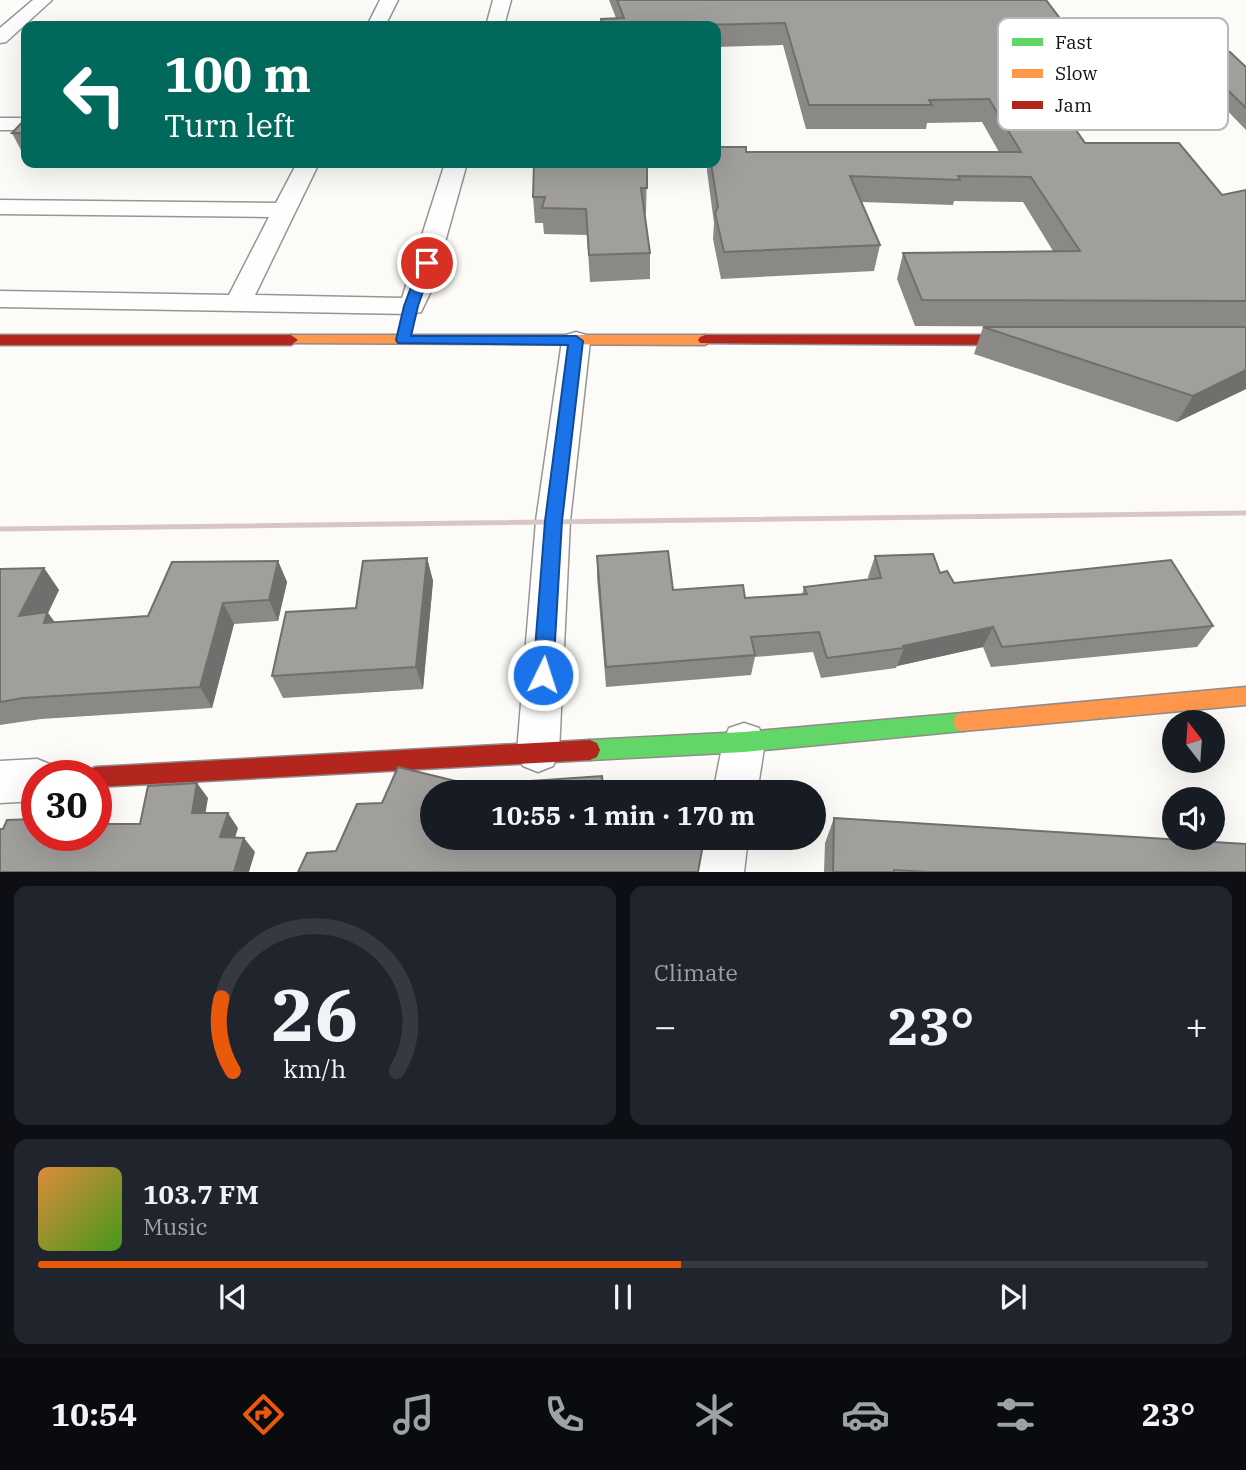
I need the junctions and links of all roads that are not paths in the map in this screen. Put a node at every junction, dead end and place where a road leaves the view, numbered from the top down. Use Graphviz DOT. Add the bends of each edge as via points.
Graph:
graph roads {
  1 [pos="43,0"];
  2 [pos="389,0"];
  3 [pos="502,0"];
  4 [pos="378,21"];
  5 [pos="496,21"];
  6 [pos="0,38"];
  7 [pos="0,124"];
  8 [pos="21,124"];
  9 [pos="305,168"];
  10 [pos="455,168"];
  11 [pos="0,207"];
  12 [pos="284,210"];
  13 [pos="0,299"];
  14 [pos="239,301"];
  15 [pos="411,306"];
  16 [pos="0,340"];
  17 [pos="403,340"];
  18 [pos="1051,340"];
  19 [pos="576,341"];
  20 [pos="1246,696"];
  21 [pos="744,741"];
  22 [pos="538,752"];
  23 [pos="112,776"];
  24 [pos="736,780"];
  25 [pos="21,781"];
  26 [pos="0,782"];
  27 [pos="724,850"];
  28 [pos="720,872"];
  1 -- 6 [label="street"];
  2 -- 4 [label="street"];
  3 -- 5 [label="street"];
  7 -- 8 [label="street"];
  9 -- 12 [label="street"];
  10 -- 15 [label="street"];
  11 -- 12 [label="street"];
  12 -- 14 [label="street"];
  13 -- 14 [label="street"];
  14 -- 15 [label="street"];
  15 -- 17 [label="street"];
  16 -- 17 [label="main road"];
  17 -- 19 [label="main road"];
  18 -- 19 [label="main road"];
  19 -- 22 [label="street" via="553,521"];
  20 -- 21 [label="main road"];
  21 -- 22 [label="main road"];
  21 -- 24 [label="street"];
  22 -- 23 [label="main road"];
  25 -- 26 [label="street"];
  27 -- 28 [label="street"];
}
